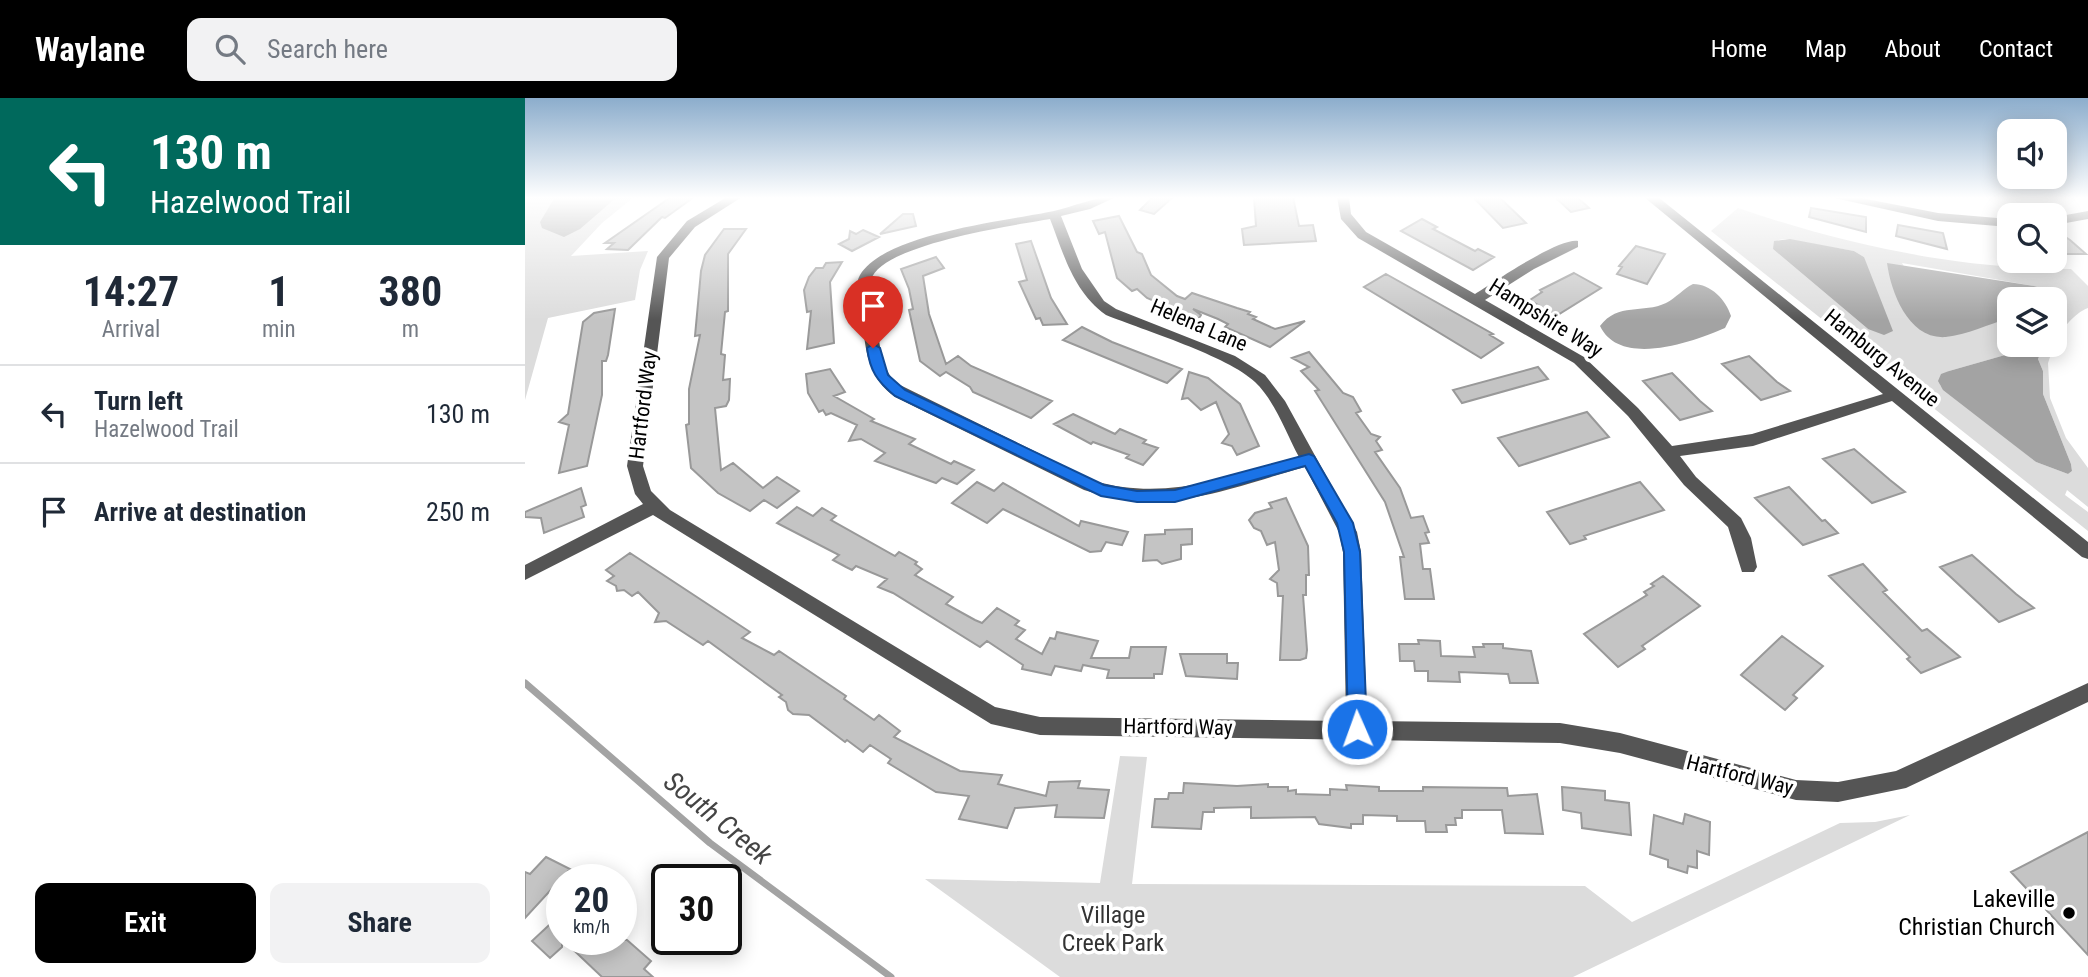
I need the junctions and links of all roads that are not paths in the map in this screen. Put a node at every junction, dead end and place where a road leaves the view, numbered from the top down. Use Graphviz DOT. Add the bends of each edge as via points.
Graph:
graph roads {
  1 [pos="678,238"];
  2 [pos="944,238"];
  3 [pos="1064,238"];
  4 [pos="1367,238"];
  5 [pos="1701,238"];
  6 [pos="1574,244"];
  7 [pos="1477,299"];
  8 [pos="1895,395"];
  9 [pos="1668,452"];
  10 [pos="1309,460"];
  11 [pos="653,507"];
  12 [pos="2088,552"];
  13 [pos="1748,567"];
  14 [pos="525,573"];
  15 [pos="2088,692"];
  16 [pos="1357,729"];
  1 -- 11 [label="street, Hartford Way" via="661,264 635,466 643,494"];
  2 -- 10 [label="street" via="910,245 874,264 864,282 874,358 886,383 900,393 1090,486 1117,494 1159,497 1196,492"];
  3 -- 10 [label="street, Helena Lane" via="1094,300 1111,312 1249,369 1272,391"];
  4 -- 7 [label="street, Hampshire Way"];
  5 -- 8 [label="street, Hamburg Avenue"];
  6 -- 7 [label="street"];
  7 -- 9 [label="street, Hampshire Way" via="1579,360"];
  8 -- 9 [label="street" via="1753,440"];
  8 -- 12 [label="street, Hamburg Avenue"];
  9 -- 13 [label="street, Hampshire Way" via="1690,481 1735,523"];
  10 -- 16 [label="street, Helena Lane" via="1345,523 1352,552"];
  11 -- 14 [label="street"];
  11 -- 16 [label="street, Hartford Way" via="991,715 1039,726"];
  15 -- 16 [label="street, Hartford Way" via="1898,781 1838,792 1774,785 1582,736"];
}
